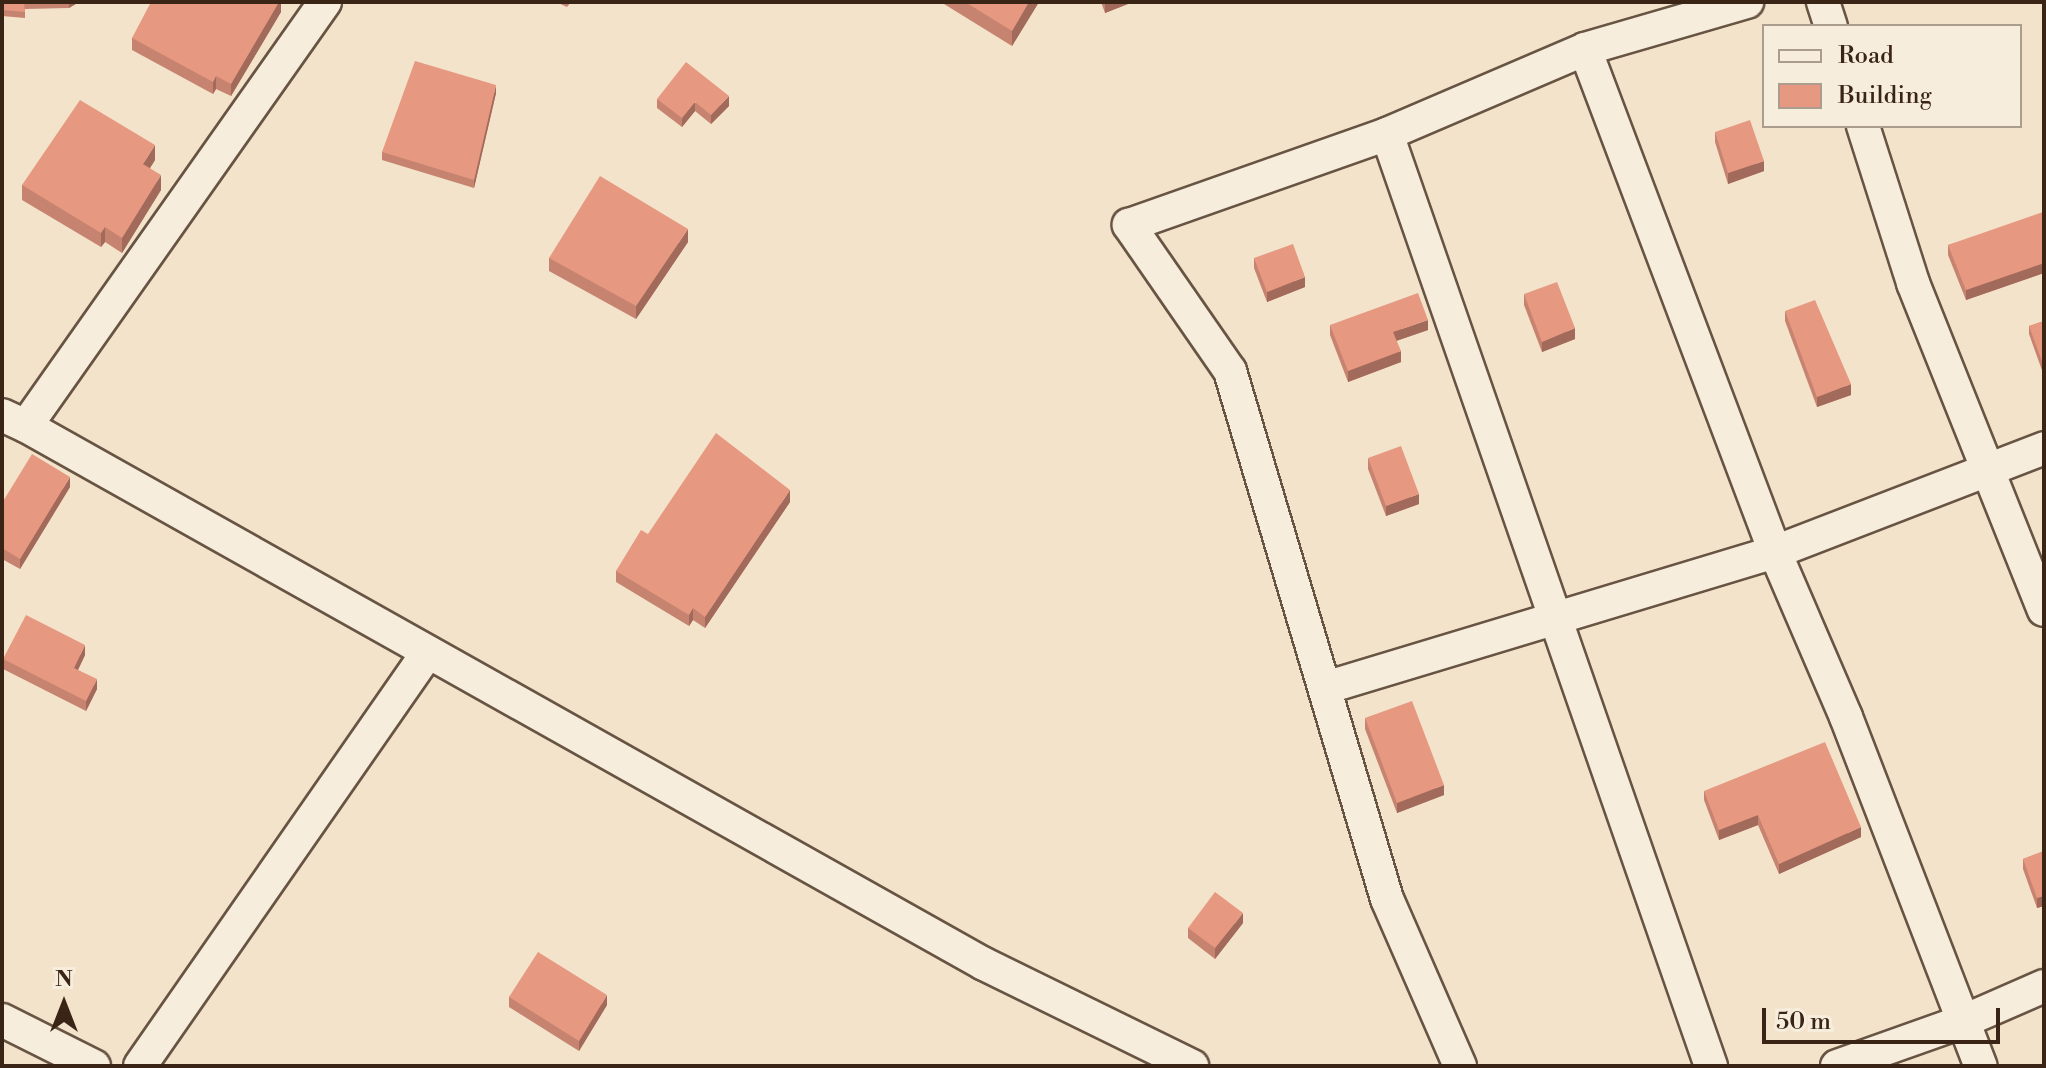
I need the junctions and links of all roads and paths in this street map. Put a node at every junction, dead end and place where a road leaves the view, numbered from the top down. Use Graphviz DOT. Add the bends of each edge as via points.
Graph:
graph roads {
  1 [pos="325,2"];
  2 [pos="1747,2"];
  3 [pos="1823,2"];
  4 [pos="1830,24"];
  5 [pos="1585,49"];
  6 [pos="1864,128"];
  7 [pos="1387,134"];
  8 [pos="14,420"];
  9 [pos="2044,448"];
  10 [pos="1987,468"];
  11 [pos="1775,552"];
  12 [pos="2044,610"];
  13 [pos="1552,615"];
  14 [pos="428,652"];
  15 [pos="1328,687"];
  16 [pos="2044,986"];
  17 [pos="2,1020"];
  18 [pos="1964,1021"];
  19 [pos="94,1066"];
  20 [pos="140,1066"];
  21 [pos="1192,1066"];
  22 [pos="1460,1066"];
  23 [pos="1711,1066"];
  24 [pos="1837,1066"];
  25 [pos="1981,1066"];
  1 -- 8 [label="street"];
  2 -- 5 [label="street"];
  3 -- 4 [label="street"];
  5 -- 7 [label="street"];
  5 -- 11 [label="street"];
  6 -- 10 [label="street" via="1913,283"];
  7 -- 13 [label="street"];
  7 -- 15 [label="street" via="1129,225 1230,371"];
  8 -- 14 [label="street"];
  9 -- 10 [label="street"];
  10 -- 11 [label="street"];
  10 -- 12 [label="street"];
  11 -- 13 [label="street"];
  11 -- 18 [label="street" via="1846,717"];
  13 -- 15 [label="street"];
  13 -- 23 [label="street"];
  14 -- 20 [label="street"];
  14 -- 21 [label="street" via="984,964"];
  15 -- 22 [label="street" via="1387,899"];
  16 -- 18 [label="street"];
  17 -- 19 [label="street"];
  18 -- 24 [label="street"];
  18 -- 25 [label="street"];
}
